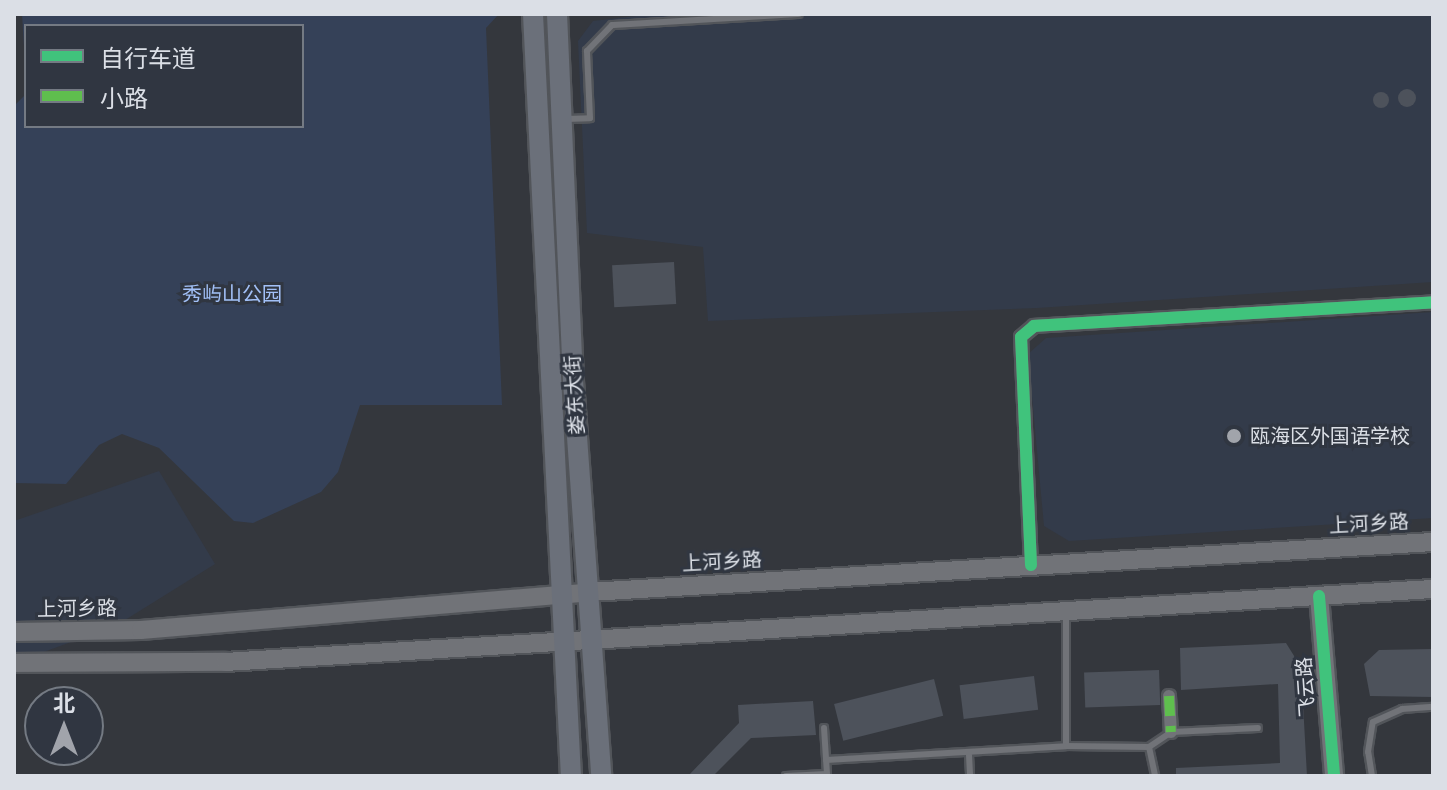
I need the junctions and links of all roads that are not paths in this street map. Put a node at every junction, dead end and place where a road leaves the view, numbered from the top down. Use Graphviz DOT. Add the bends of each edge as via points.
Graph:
graph roads {
  1 [pos="533,14"];
  2 [pos="557,14"];
  3 [pos="799,14"];
  4 [pos="559,119"];
  5 [pos="1433,302"];
  6 [pos="1433,542"];
  7 [pos="1031,565"];
  8 [pos="1433,589"];
  9 [pos="589,592"];
  10 [pos="560,595"];
  11 [pos="1319,596"];
  12 [pos="1066,612"];
  13 [pos="14,632"];
  14 [pos="594,641"];
  15 [pos="562,643"];
  16 [pos="14,663"];
  17 [pos="1169,696"];
  18 [pos="1433,707"];
  19 [pos="824,728"];
  20 [pos="1258,728"];
  21 [pos="1171,732"];
  22 [pos="1066,746"];
  23 [pos="1149,747"];
  24 [pos="969,755"];
  25 [pos="826,760"];
  26 [pos="827,775"];
  27 [pos="571,776"];
  28 [pos="601,776"];
  29 [pos="786,776"];
  30 [pos="970,776"];
  31 [pos="1155,776"];
  32 [pos="1334,776"];
  33 [pos="1372,776"];
  1 -- 10 [label="main road, 娄东大街"];
  2 -- 4 [label="main road, 娄东大街"];
  3 -- 4 [label="lane" via="612,25 587,51 590,118"];
  4 -- 9 [label="main road, 娄东大街"];
  5 -- 7 [label="street" via="1034,326 1021,337"];
  6 -- 7 [label="main road, 上河乡路"];
  7 -- 9 [label="main road, 上河乡路"];
  8 -- 11 [label="main road"];
  9 -- 10 [label="main road, 上河乡路"];
  9 -- 14 [label="main road, 娄东大街"];
  10 -- 13 [label="main road, 上河乡路" via="141,630"];
  10 -- 15 [label="main road, 娄东大街"];
  11 -- 12 [label="main road"];
  11 -- 32 [label="main road, 飞云路"];
  12 -- 14 [label="main road"];
  12 -- 22 [label="lane"];
  14 -- 15 [label="main road"];
  14 -- 28 [label="main road, 娄东大街"];
  15 -- 16 [label="main road" via="225,662"];
  15 -- 27 [label="main road, 娄东大街"];
  17 -- 21 [label="street"];
  18 -- 33 [label="lane" via="1402,709 1373,722 1368,752"];
  19 -- 25 [label="lane"];
  20 -- 21 [label="lane"];
  21 -- 23 [label="lane"];
  22 -- 23 [label="lane"];
  22 -- 24 [label="lane"];
  23 -- 31 [label="lane"];
  24 -- 25 [label="lane"];
  24 -- 30 [label="lane"];
  25 -- 26 [label="lane"];
  26 -- 29 [label="lane"];
}
